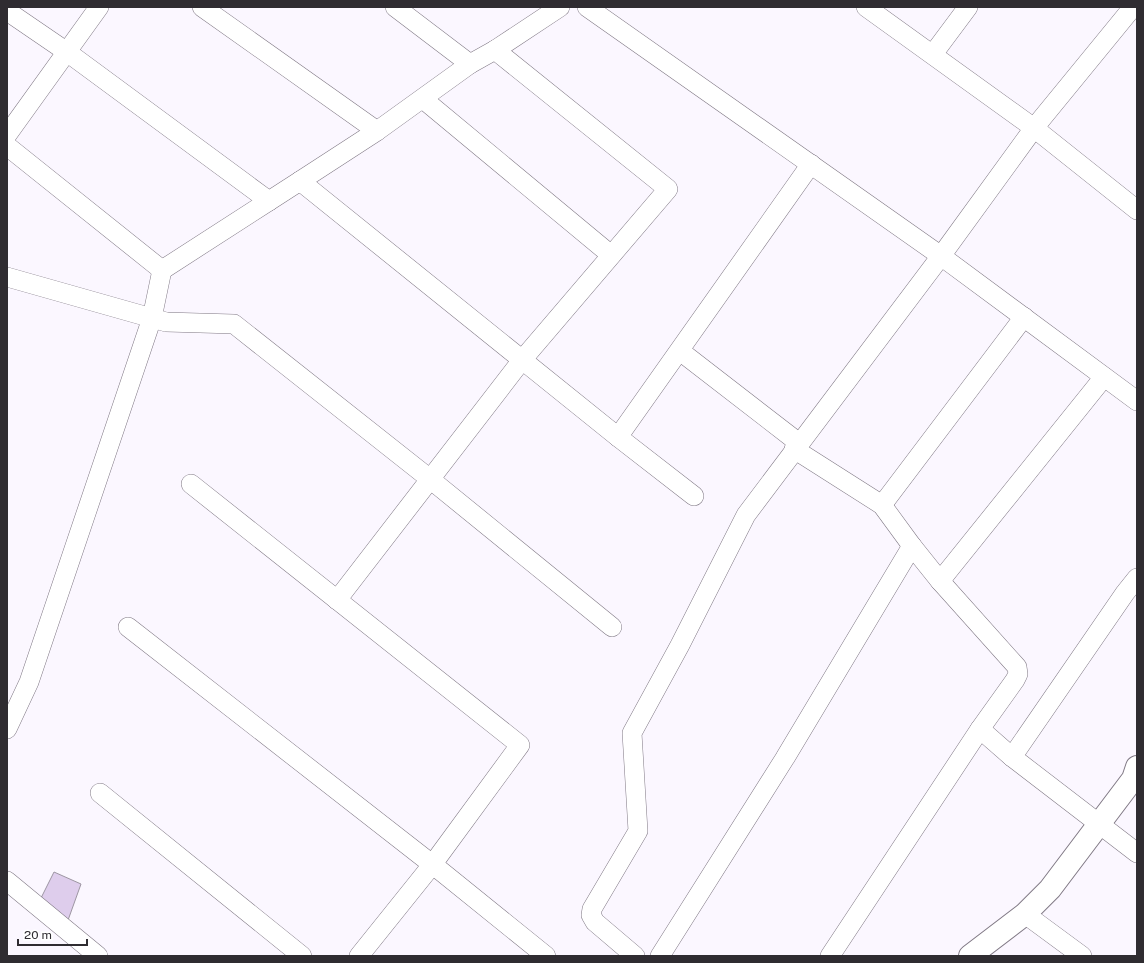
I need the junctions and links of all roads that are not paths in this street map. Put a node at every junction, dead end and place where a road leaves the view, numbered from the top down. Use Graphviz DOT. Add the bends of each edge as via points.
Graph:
graph roads {
  1 [pos="99,7"];
  2 [pos="202,7"];
  3 [pos="395,7"];
  4 [pos="560,7"];
  5 [pos="587,7"];
  6 [pos="866,7"];
  7 [pos="968,7"];
  8 [pos="1133,7"];
  9 [pos="7,11"];
  10 [pos="495,50"];
  11 [pos="67,52"];
  12 [pos="933,54"];
  13 [pos="470,64"];
  14 [pos="423,99"];
  15 [pos="1034,128"];
  16 [pos="377,131"];
  17 [pos="7,135"];
  18 [pos="7,146"];
  19 [pos="811,164"];
  20 [pos="300,181"];
  21 [pos="269,201"];
  22 [pos="1137,210"];
  23 [pos="611,255"];
  24 [pos="941,256"];
  25 [pos="162,270"];
  26 [pos="7,277"];
  27 [pos="1024,317"];
  28 [pos="152,318"];
  29 [pos="680,351"];
  30 [pos="522,360"];
  31 [pos="1104,376"];
  32 [pos="1137,401"];
  33 [pos="618,437"];
  34 [pos="797,446"];
  35 [pos="430,479"];
  36 [pos="191,484"];
  37 [pos="694,496"];
  38 [pos="882,505"];
  39 [pos="912,546"];
  40 [pos="1137,578"];
  41 [pos="940,581"];
  42 [pos="337,600"];
  43 [pos="128,627"];
  44 [pos="612,627"];
  45 [pos="980,729"];
  46 [pos="7,730"];
  47 [pos="1012,757"];
  48 [pos="1137,767"];
  49 [pos="100,793"];
  50 [pos="1100,823"];
  51 [pos="1137,852"];
  52 [pos="432,865"];
  53 [pos="11,891"];
  54 [pos="1025,914"];
  55 [pos="90,954"];
  56 [pos="302,956"];
  57 [pos="359,956"];
  58 [pos="546,956"];
  59 [pos="636,956"];
  60 [pos="660,956"];
  61 [pos="830,956"];
  62 [pos="970,956"];
  63 [pos="1082,956"];
  1 -- 11 [label="street"];
  2 -- 16 [label="street"];
  3 -- 13 [label="street"];
  4 -- 10 [label="street"];
  5 -- 19 [label="street"];
  6 -- 12 [label="street"];
  7 -- 12 [label="street"];
  8 -- 15 [label="street"];
  9 -- 11 [label="street"];
  10 -- 13 [label="street"];
  10 -- 23 [label="street" via="668,189"];
  11 -- 17 [label="street"];
  11 -- 21 [label="street"];
  12 -- 15 [label="street"];
  13 -- 14 [label="street"];
  14 -- 16 [label="street"];
  14 -- 23 [label="street"];
  15 -- 22 [label="street"];
  15 -- 24 [label="street"];
  16 -- 20 [label="street"];
  18 -- 25 [label="street"];
  19 -- 24 [label="street"];
  19 -- 29 [label="street"];
  20 -- 21 [label="street"];
  20 -- 30 [label="street"];
  21 -- 25 [label="street"];
  23 -- 30 [label="street"];
  24 -- 27 [label="street"];
  24 -- 34 [label="street"];
  25 -- 28 [label="street"];
  26 -- 28 [label="street"];
  27 -- 31 [label="street"];
  27 -- 38 [label="street"];
  28 -- 35 [label="street" via="166,322 234,324"];
  28 -- 46 [label="street" via="29,682"];
  29 -- 33 [label="street"];
  29 -- 34 [label="street"];
  30 -- 33 [label="street"];
  30 -- 35 [label="street"];
  31 -- 32 [label="street"];
  31 -- 41 [label="street"];
  33 -- 37 [label="street"];
  34 -- 38 [label="street"];
  34 -- 59 [label="street" via="746,515 632,733 638,831 592,909 591,915 595,922"];
  35 -- 42 [label="street"];
  35 -- 44 [label="street"];
  36 -- 42 [label="street"];
  38 -- 39 [label="street"];
  39 -- 41 [label="street"];
  39 -- 60 [label="street" via="785,758"];
  40 -- 47 [label="street"];
  41 -- 45 [label="street" via="1017,667 1018,674 1015,680"];
  42 -- 52 [label="street" via="520,745"];
  43 -- 52 [label="street"];
  45 -- 47 [label="street"];
  45 -- 61 [label="street"];
  47 -- 50 [label="street"];
  48 -- 50 [label="main road" via="1133,779"];
  49 -- 56 [label="street"];
  50 -- 51 [label="street"];
  50 -- 54 [label="main road" via="1050,889"];
  52 -- 57 [label="street"];
  52 -- 58 [label="street"];
  53 -- 55 [label="street"];
  54 -- 62 [label="main road"];
  54 -- 63 [label="street"];
}
